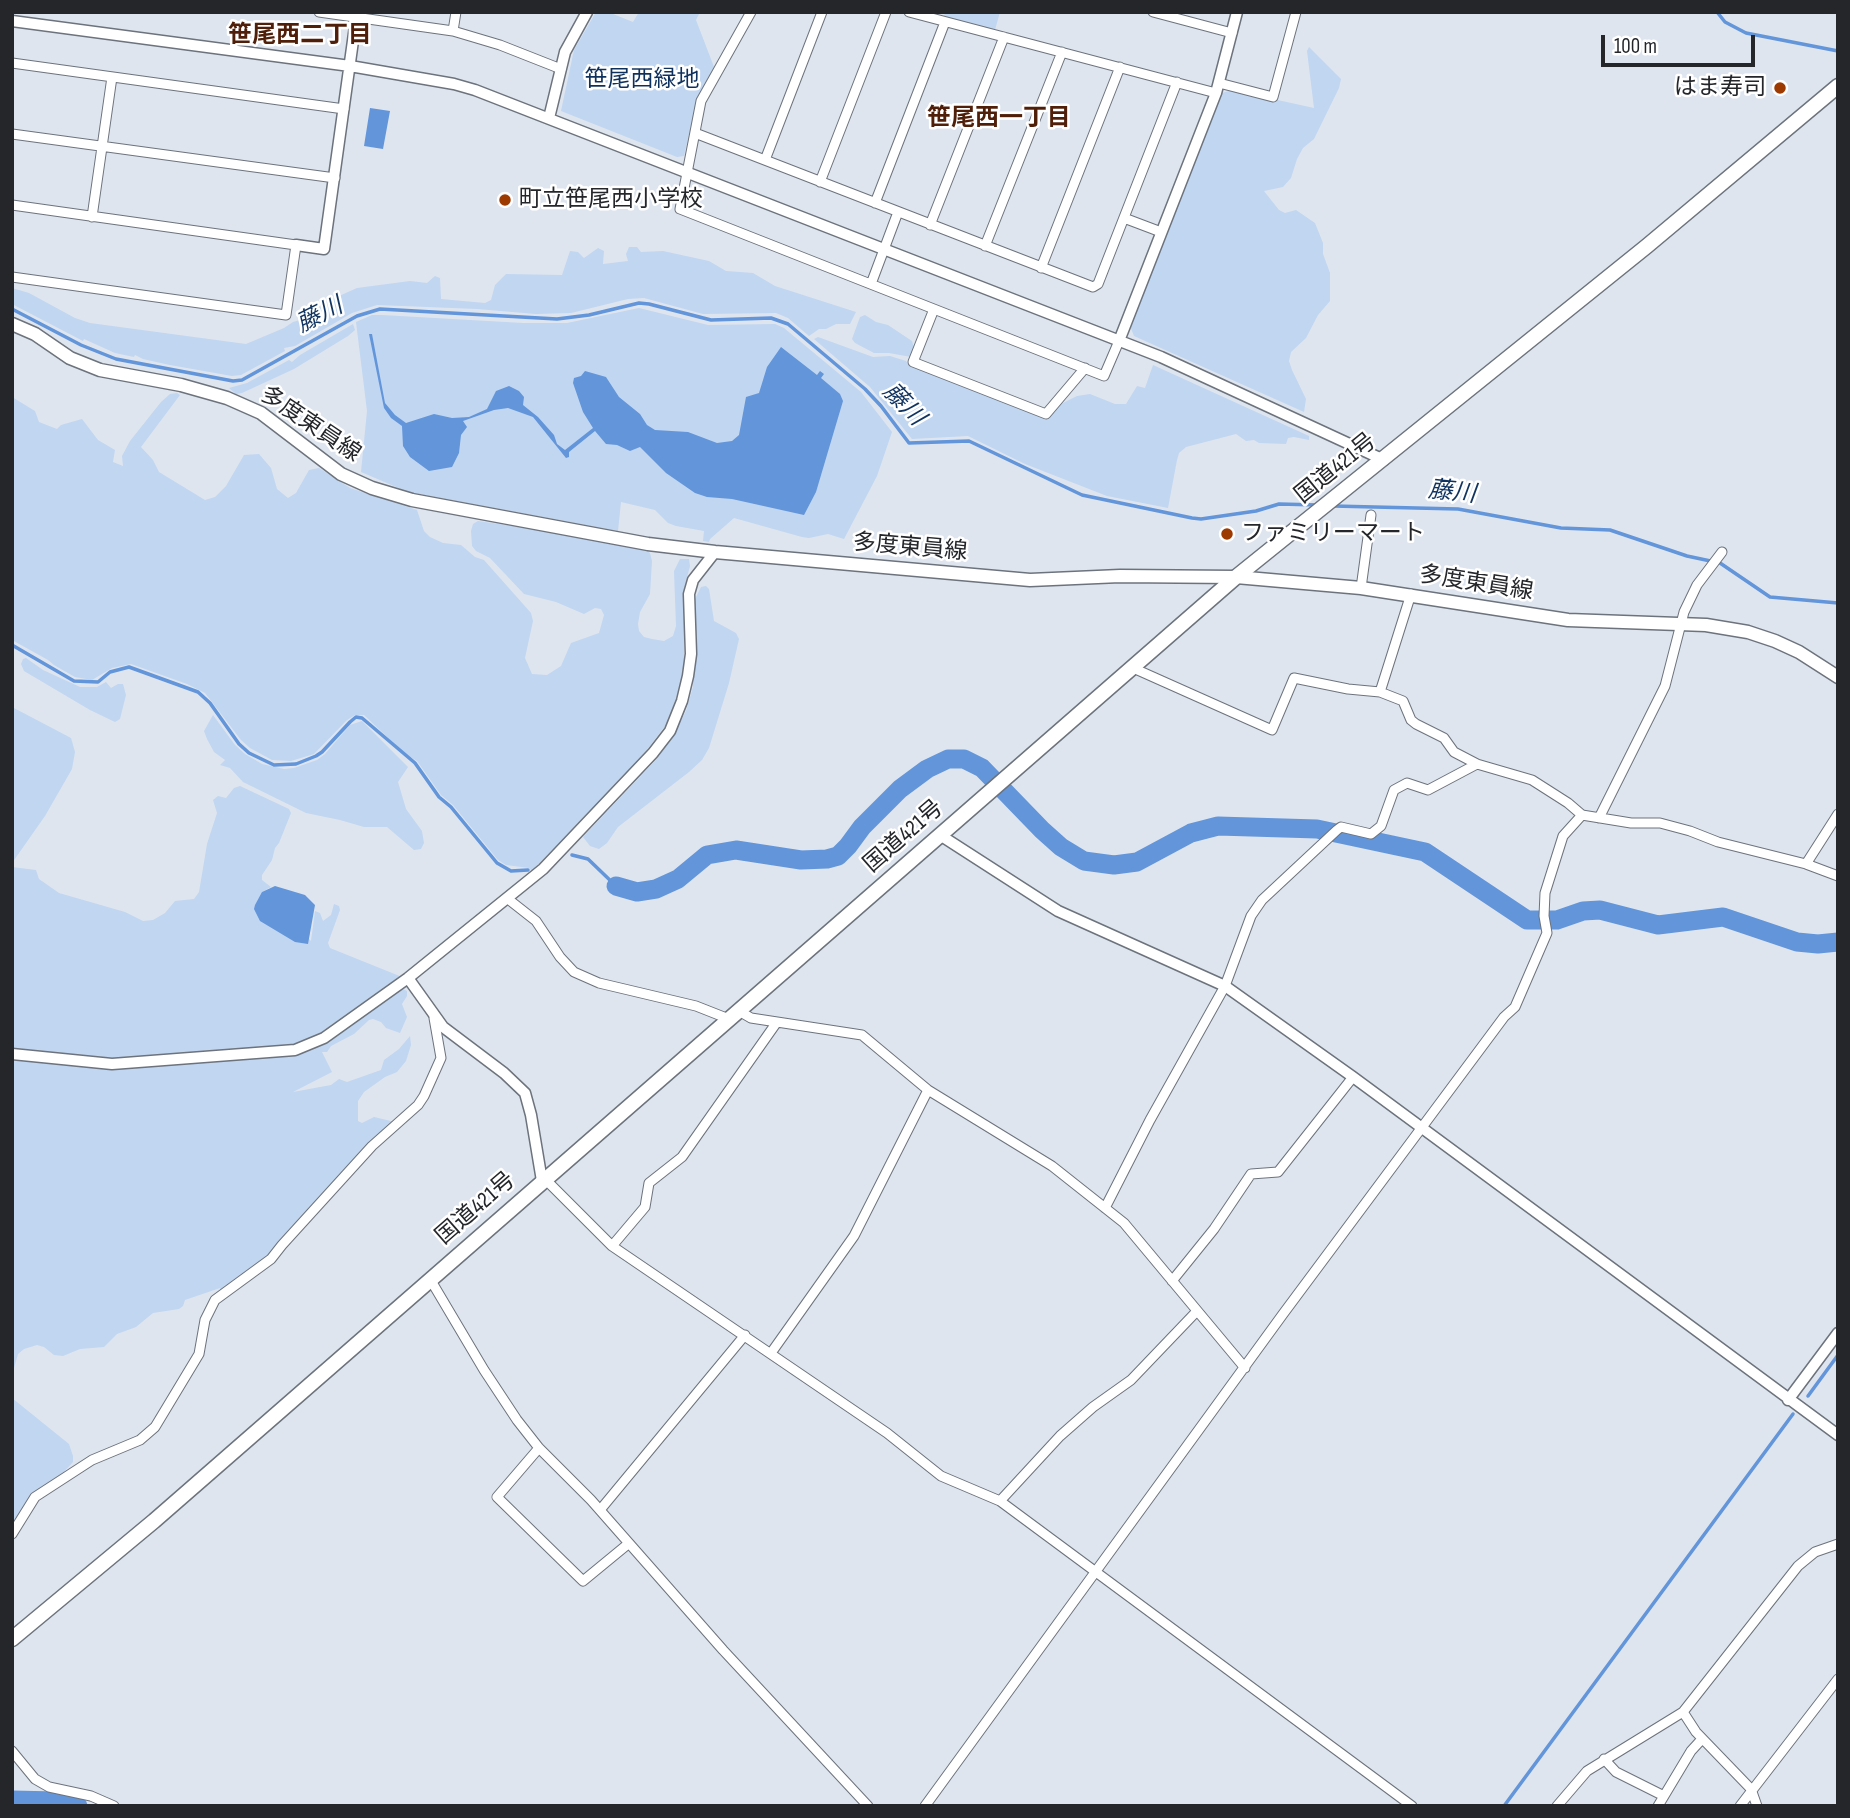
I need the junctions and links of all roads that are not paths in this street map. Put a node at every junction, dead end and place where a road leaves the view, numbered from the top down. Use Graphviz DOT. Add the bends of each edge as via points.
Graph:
graph roads {
  1 [pos="319,12"];
  2 [pos="456,12"];
  3 [pos="587,12"];
  4 [pos="751,12"];
  5 [pos="822,12"];
  6 [pos="886,12"];
  7 [pos="909,12"];
  8 [pos="1153,12"];
  9 [pos="1237,12"];
  10 [pos="1296,12"];
  11 [pos="357,15"];
  12 [pos="1192,17"];
  13 [pos="12,21"];
  14 [pos="945,22"];
  15 [pos="453,31"];
  16 [pos="1231,33"];
  17 [pos="1004,37"];
  18 [pos="1062,52"];
  19 [pos="12,63"];
  20 [pos="350,66"];
  21 [pos="1120,67"];
  22 [pos="561,69"];
  23 [pos="112,77"];
  24 [pos="1177,82"];
  25 [pos="1838,86"];
  26 [pos="1217,88"];
  27 [pos="344,109"];
  28 [pos="549,118"];
  29 [pos="695,133"];
  30 [pos="12,134"];
  31 [pos="102,147"];
  32 [pos="765,160"];
  33 [pos="686,172"];
  34 [pos="335,178"];
  35 [pos="820,181"];
  36 [pos="875,203"];
  37 [pos="12,205"];
  38 [pos="898,212"];
  39 [pos="92,217"];
  40 [pos="1124,218"];
  41 [pos="930,225"];
  42 [pos="1161,232"];
  43 [pos="296,245"];
  44 [pos="985,246"];
  45 [pos="884,249"];
  46 [pos="1041,268"];
  47 [pos="12,277"];
  48 [pos="871,284"];
  49 [pos="933,309"];
  50 [pos="12,324"];
  51 [pos="1119,341"];
  52 [pos="1085,368"];
  53 [pos="1384,460"];
  54 [pos="1371,515"];
  55 [pos="715,552"];
  56 [pos="1720,553"];
  57 [pos="1236,577"];
  58 [pos="1362,588"];
  59 [pos="1410,594"];
  60 [pos="1680,623"];
  61 [pos="1133,668"];
  62 [pos="1838,677"];
  63 [pos="1380,692"];
  64 [pos="1477,764"];
  65 [pos="1838,814"];
  66 [pos="1582,815"];
  67 [pos="1599,818"];
  68 [pos="940,835"];
  69 [pos="1806,864"];
  70 [pos="1838,876"];
  71 [pos="508,899"];
  72 [pos="408,978"];
  73 [pos="1225,986"];
  74 [pos="734,1015"];
  75 [pos="434,1017"];
  76 [pos="777,1022"];
  77 [pos="12,1054"];
  78 [pos="1353,1077"];
  79 [pos="928,1090"];
  80 [pos="1422,1128"];
  81 [pos="544,1180"];
  82 [pos="1105,1208"];
  83 [pos="612,1246"];
  84 [pos="430,1279"];
  85 [pos="1172,1280"];
  86 [pos="1196,1311"];
  87 [pos="1838,1333"];
  88 [pos="745,1335"];
  89 [pos="771,1353"];
  90 [pos="1245,1368"];
  91 [pos="1788,1400"];
  92 [pos="1838,1435"];
  93 [pos="539,1448"];
  94 [pos="1000,1501"];
  95 [pos="600,1510"];
  96 [pos="12,1534"];
  97 [pos="628,1544"];
  98 [pos="1838,1544"];
  99 [pos="1095,1573"];
  100 [pos="12,1639"];
  101 [pos="1838,1678"];
  102 [pos="1683,1712"];
  103 [pos="1702,1739"];
  104 [pos="12,1751"];
  105 [pos="1604,1759"];
  106 [pos="1751,1789"];
  107 [pos="1664,1796"];
  108 [pos="114,1806"];
  109 [pos="868,1806"];
  110 [pos="925,1806"];
  111 [pos="1412,1806"];
  112 [pos="1557,1806"];
  113 [pos="1658,1806"];
  114 [pos="1740,1806"];
  115 [pos="1757,1806"];
  1 -- 11 [label="street"];
  2 -- 15 [label="street"];
  3 -- 22 [label="street"];
  4 -- 29 [label="street" via="701,101"];
  5 -- 32 [label="street"];
  6 -- 35 [label="street"];
  7 -- 14 [label="street"];
  8 -- 12 [label="street"];
  9 -- 16 [label="street"];
  10 -- 26 [label="street" via="1273,97"];
  11 -- 15 [label="street"];
  11 -- 20 [label="street"];
  12 -- 16 [label="street"];
  13 -- 20 [label="street"];
  14 -- 17 [label="street"];
  14 -- 36 [label="street"];
  15 -- 22 [label="street"];
  16 -- 26 [label="street"];
  17 -- 18 [label="street"];
  17 -- 41 [label="street"];
  18 -- 21 [label="street"];
  18 -- 44 [label="street"];
  19 -- 23 [label="street"];
  20 -- 27 [label="street"];
  20 -- 28 [label="street" via="454,84"];
  21 -- 24 [label="street"];
  21 -- 46 [label="street"];
  22 -- 28 [label="street"];
  23 -- 27 [label="street"];
  23 -- 31 [label="street"];
  24 -- 26 [label="street"];
  24 -- 40 [label="street"];
  25 -- 53 [label="highway, 国道421号"];
  26 -- 42 [label="street"];
  27 -- 34 [label="street"];
  28 -- 33 [label="street"];
  29 -- 32 [label="street"];
  29 -- 33 [label="street"];
  30 -- 31 [label="street"];
  31 -- 34 [label="street"];
  31 -- 39 [label="street"];
  32 -- 35 [label="street"];
  33 -- 45 [label="street"];
  33 -- 48 [label="street" via="680,209"];
  34 -- 43 [label="street" via="324,249"];
  35 -- 36 [label="street"];
  36 -- 38 [label="street"];
  37 -- 39 [label="street"];
  38 -- 41 [label="street"];
  38 -- 45 [label="street"];
  39 -- 43 [label="street"];
  40 -- 42 [label="street"];
  40 -- 46 [label="street" via="1096,286"];
  41 -- 44 [label="street"];
  42 -- 51 [label="street"];
  43 -- 47 [label="street" via="286,314"];
  44 -- 46 [label="street"];
  45 -- 48 [label="street"];
  45 -- 51 [label="street"];
  48 -- 49 [label="street"];
  49 -- 52 [label="street"];
  49 -- 52 [label="street" via="913,362 1046,414"];
  50 -- 55 [label="main road, 多度東員線" via="100,370 181,385 261,413 341,474 372,488 412,500"];
  51 -- 52 [label="street" via="1106,376"];
  51 -- 53 [label="street"];
  53 -- 57 [label="highway, 国道421号"];
  54 -- 58 [label="street"];
  55 -- 57 [label="main road, 多度東員線" via="1030,580"];
  55 -- 71 [label="street" via="693,580 689,594 688,676 670,731 543,869"];
  56 -- 60 [label="street" via="1697,585"];
  57 -- 58 [label="main road, 多度東員線"];
  57 -- 61 [label="highway, 国道421号"];
  58 -- 59 [label="main road, 多度東員線"];
  59 -- 60 [label="main road, 多度東員線" via="1568,620"];
  59 -- 63 [label="street"];
  60 -- 62 [label="main road, 多度東員線" via="1748,632 1799,652"];
  60 -- 67 [label="street" via="1665,686"];
  61 -- 63 [label="street" via="1272,730 1294,678"];
  61 -- 68 [label="highway, 国道421号"];
  63 -- 64 [label="street" via="1404,701 1411,720"];
  64 -- 66 [label="street" via="1532,780"];
  64 -- 73 [label="street" via="1428,790 1407,783 1394,790 1381,826 1371,834 1341,827 1251,916"];
  65 -- 69 [label="street"];
  66 -- 67 [label="street"];
  66 -- 80 [label="street" via="1563,836 1545,893 1547,933 1515,1007"];
  67 -- 69 [label="street" via="1660,823"];
  68 -- 73 [label="street" via="1058,911"];
  68 -- 74 [label="highway, 国道421号"];
  69 -- 70 [label="street"];
  71 -- 72 [label="street"];
  71 -- 74 [label="street" via="536,920 574,972 599,983"];
  72 -- 75 [label="street"];
  72 -- 77 [label="street" via="324,1038 295,1050 112,1064"];
  73 -- 78 [label="street"];
  73 -- 82 [label="street"];
  74 -- 76 [label="street"];
  74 -- 81 [label="highway, 国道421号"];
  75 -- 81 [label="street" via="525,1093"];
  75 -- 96 [label="street" via="441,1058 418,1105 372,1146 271,1259 215,1300 205,1320 199,1354 155,1427 140,1440 92,1460 35,1497"];
  76 -- 79 [label="street" via="862,1035"];
  76 -- 83 [label="street" via="682,1157 649,1183 645,1207"];
  78 -- 80 [label="street"];
  78 -- 85 [label="street" via="1278,1172 1251,1174"];
  79 -- 82 [label="street" via="1052,1166"];
  79 -- 89 [label="street" via="855,1236"];
  80 -- 90 [label="street"];
  80 -- 91 [label="street"];
  81 -- 83 [label="street"];
  81 -- 84 [label="highway, 国道421号"];
  82 -- 85 [label="street" via="1124,1223"];
  83 -- 88 [label="street"];
  84 -- 93 [label="street" via="484,1370"];
  84 -- 100 [label="highway, 国道421号"];
  85 -- 86 [label="street"];
  86 -- 90 [label="street"];
  86 -- 94 [label="street" via="1131,1380 1060,1436"];
  87 -- 91 [label="street"];
  88 -- 89 [label="street"];
  88 -- 95 [label="street"];
  89 -- 94 [label="street" via="941,1476"];
  90 -- 99 [label="street"];
  91 -- 92 [label="street"];
  93 -- 95 [label="street"];
  93 -- 97 [label="street" via="497,1497 583,1581"];
  94 -- 99 [label="street"];
  95 -- 97 [label="street"];
  97 -- 109 [label="street"];
  98 -- 102 [label="street" via="1815,1552 1798,1566"];
  99 -- 110 [label="street"];
  99 -- 111 [label="street"];
  101 -- 106 [label="street"];
  102 -- 103 [label="street"];
  102 -- 105 [label="street"];
  103 -- 106 [label="street"];
  103 -- 107 [label="street"];
  104 -- 108 [label="street" via="35,1779"];
  105 -- 107 [label="street" via="1616,1772"];
  105 -- 112 [label="street" via="1577,1780"];
  106 -- 114 [label="street"];
  106 -- 115 [label="street"];
  107 -- 113 [label="street"];
}
